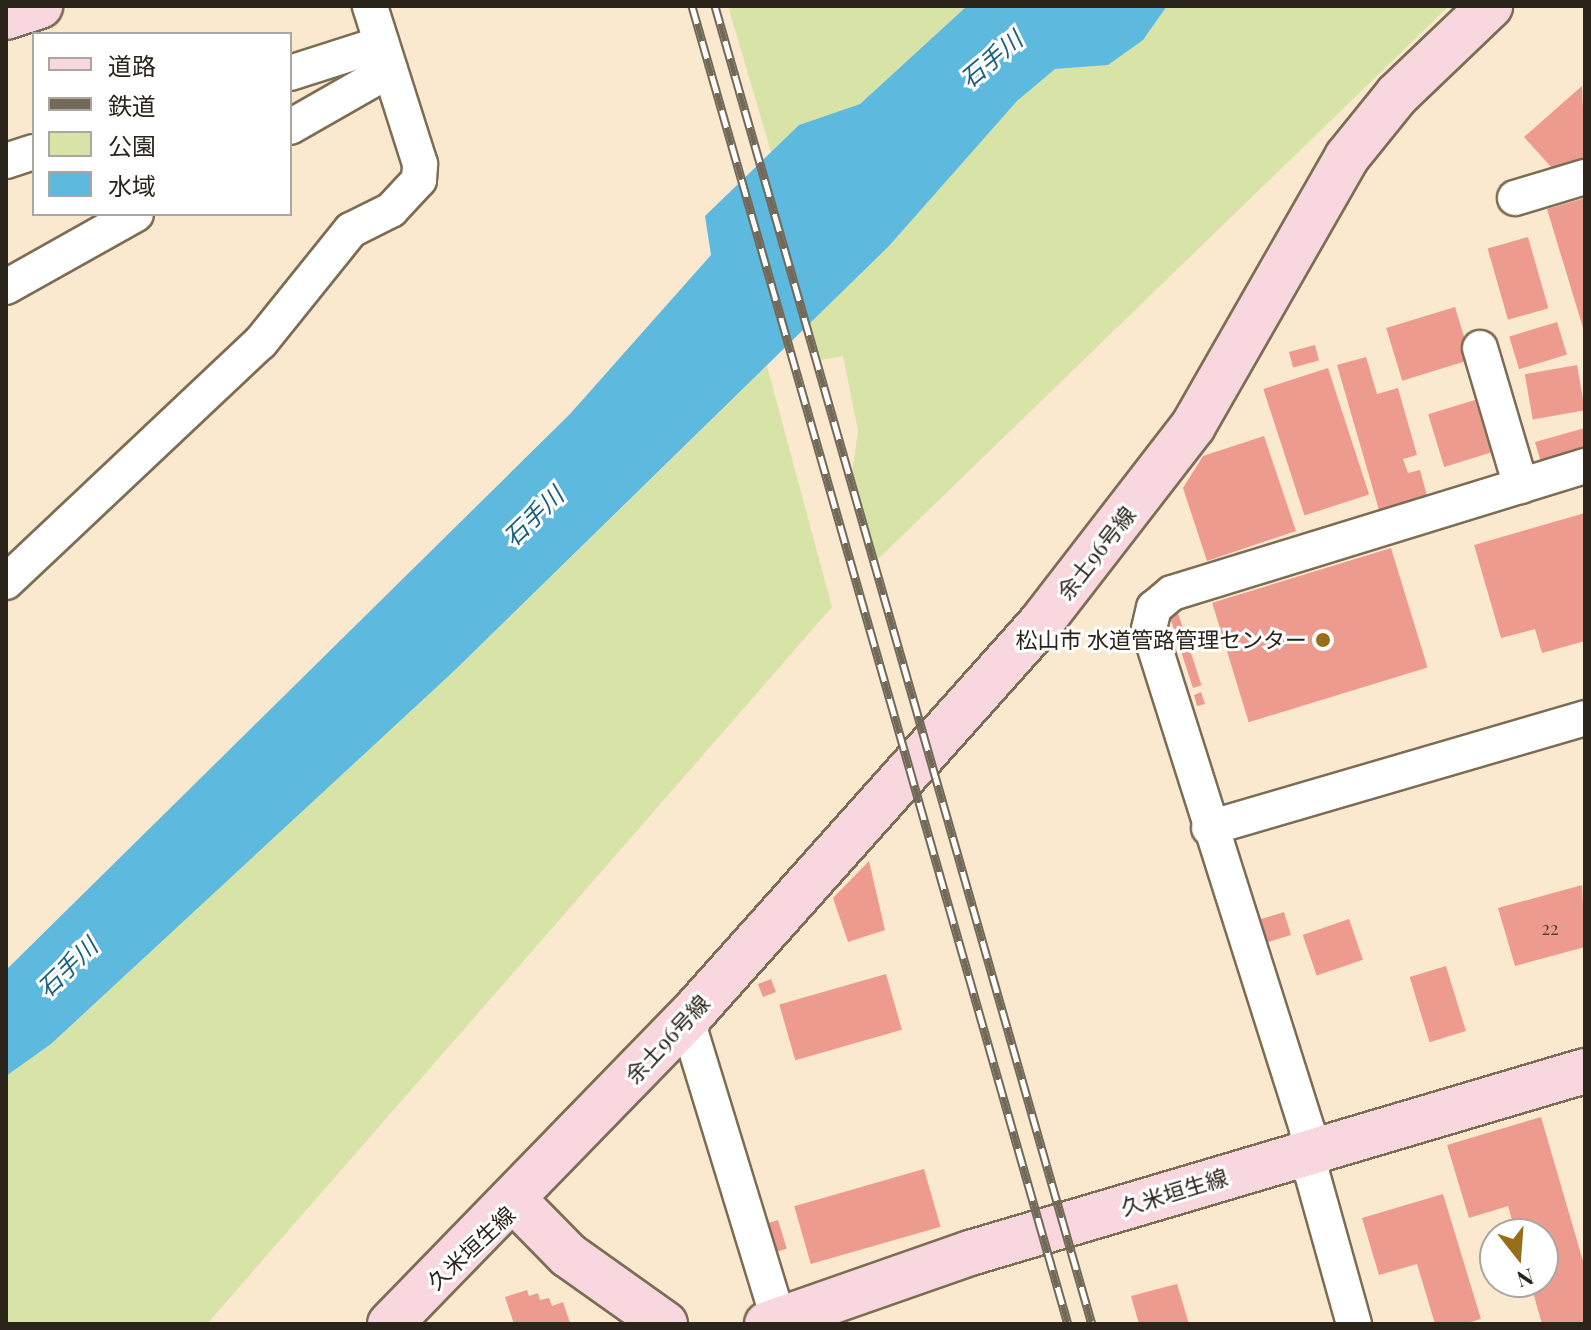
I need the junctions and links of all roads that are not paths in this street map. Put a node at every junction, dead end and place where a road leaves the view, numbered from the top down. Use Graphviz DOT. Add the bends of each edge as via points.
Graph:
graph roads {
  1 [pos="370,6"];
  2 [pos="1490,6"];
  3 [pos="386,57"];
  4 [pos="292,73"];
  5 [pos="292,126"];
  6 [pos="32,153"];
  7 [pos="6,161"];
  8 [pos="1585,177"];
  9 [pos="1515,198"];
  10 [pos="132,216"];
  11 [pos="6,287"];
  12 [pos="1480,348"];
  13 [pos="1585,466"];
  14 [pos="1521,486"];
  15 [pos="6,582"];
  16 [pos="1585,718"];
  17 [pos="1209,828"];
  18 [pos="698,1007"];
  19 [pos="1585,1071"];
  20 [pos="1310,1152"];
  21 [pos="515,1201"];
  22 [pos="776,1323"];
  23 [pos="390,1324"];
  24 [pos="665,1324"];
  25 [pos="1354,1324"];
  1 -- 3 [label="street"];
  2 -- 18 [label="street, 余土96号線" via="1397,95 1347,157 1193,426 1040,624"];
  3 -- 4 [label="street"];
  3 -- 5 [label="street"];
  3 -- 15 [label="street" via="420,164 419,180 409,195 351,230 260,343"];
  6 -- 7 [label="street"];
  8 -- 9 [label="street"];
  10 -- 11 [label="street"];
  12 -- 14 [label="street"];
  13 -- 14 [label="street"];
  14 -- 17 [label="street" via="1172,593 1154,608 1149,629"];
  16 -- 17 [label="street"];
  17 -- 20 [label="street" via="1303,1115"];
  18 -- 21 [label="street, 余土96号線"];
  18 -- 22 [label="street" via="690,1030"];
  19 -- 20 [label="street, 久米垣生線"];
  20 -- 22 [label="street, 久米垣生線" via="970,1253"];
  20 -- 25 [label="street"];
  21 -- 23 [label="street, 久米垣生線"];
  21 -- 24 [label="street, 久米垣生線" via="568,1255"];
}
